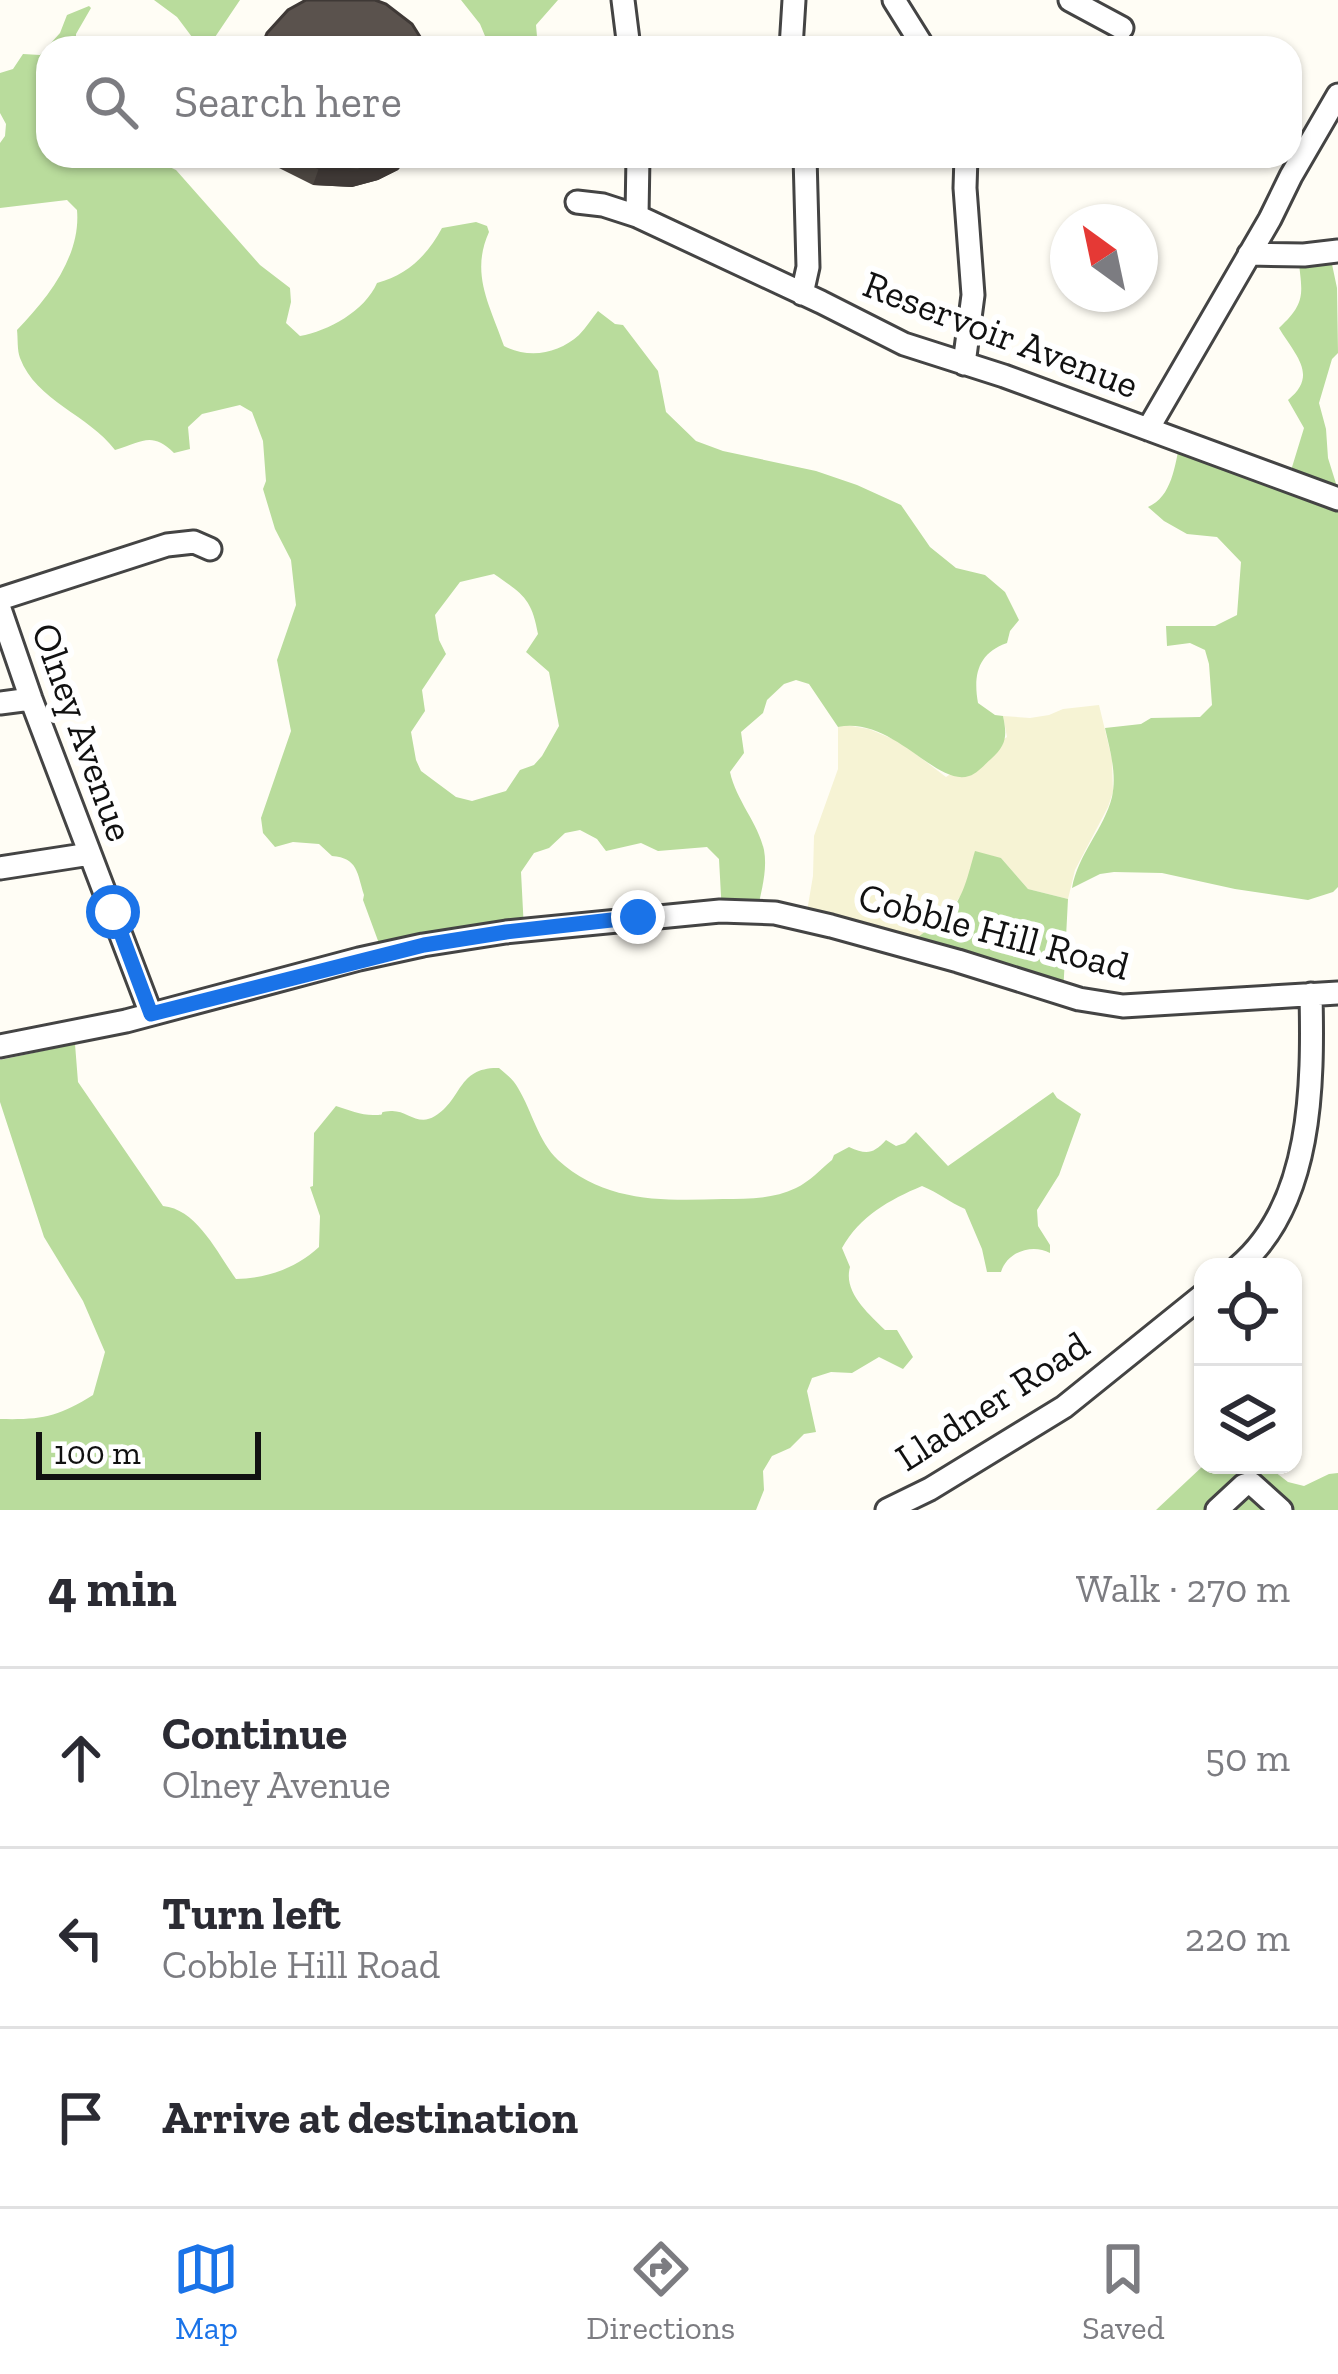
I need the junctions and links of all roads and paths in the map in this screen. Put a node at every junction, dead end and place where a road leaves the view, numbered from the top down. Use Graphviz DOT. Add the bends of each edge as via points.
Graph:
graph roads {
  1 [pos="623,0"];
  2 [pos="794,0"];
  3 [pos="894,0"];
  4 [pos="1070,0"];
  5 [pos="1122,28"];
  6 [pos="627,36"];
  7 [pos="792,36"];
  8 [pos="917,36"];
  9 [pos="1338,95"];
  10 [pos="1302,137"];
  11 [pos="638,168"];
  12 [pos="805,168"];
  13 [pos="966,168"];
  14 [pos="1287,168"];
  15 [pos="577,202"];
  16 [pos="637,217"];
  17 [pos="1338,250"];
  18 [pos="1249,254"];
  19 [pos="802,294"];
  20 [pos="964,364"];
  21 [pos="1148,429"];
  22 [pos="1338,499"];
  23 [pos="210,549"];
  24 [pos="0,598"];
  25 [pos="0,609"];
  26 [pos="31,699"];
  27 [pos="0,703"];
  28 [pos="90,854"];
  29 [pos="0,868"];
  30 [pos="1338,993"];
  31 [pos="1311,994"];
  32 [pos="151,1014"];
  33 [pos="0,1046"];
  34 [pos="1247,1258"];
  35 [pos="1194,1301"];
  36 [pos="887,1510"];
  37 [pos="1217,1510"];
  38 [pos="1281,1510"];
  1 -- 6 [label="street"];
  2 -- 7 [label="street"];
  3 -- 8 [label="street"];
  4 -- 5 [label="street"];
  9 -- 10 [label="street"];
  11 -- 16 [label="street"];
  12 -- 19 [label="street"];
  13 -- 20 [label="street" via="974,295"];
  14 -- 18 [label="street"];
  15 -- 16 [label="street, Reservoir Avenue"];
  16 -- 19 [label="street, Reservoir Avenue"];
  17 -- 18 [label="street"];
  18 -- 21 [label="street"];
  19 -- 20 [label="street, Reservoir Avenue"];
  20 -- 21 [label="street, Reservoir Avenue"];
  21 -- 22 [label="street, Reservoir Avenue"];
  23 -- 24 [label="street" via="166,544"];
  25 -- 26 [label="street, Olney Avenue"];
  26 -- 27 [label="street"];
  26 -- 28 [label="street, Olney Avenue"];
  28 -- 29 [label="street"];
  28 -- 32 [label="street, Olney Avenue"];
  30 -- 31 [label="street, Cobble Hill Road"];
  31 -- 32 [label="street, Cobble Hill Road" via="1123,1006 831,926 720,911 424,945"];
  31 -- 34 [label="street" via="1310,1101 1299,1165"];
  32 -- 33 [label="street, Cobble Hill Road"];
  35 -- 36 [label="street, Lladner Road" via="1064,1406"];
  37 -- 38 [label="street" via="1251,1484"];
}
